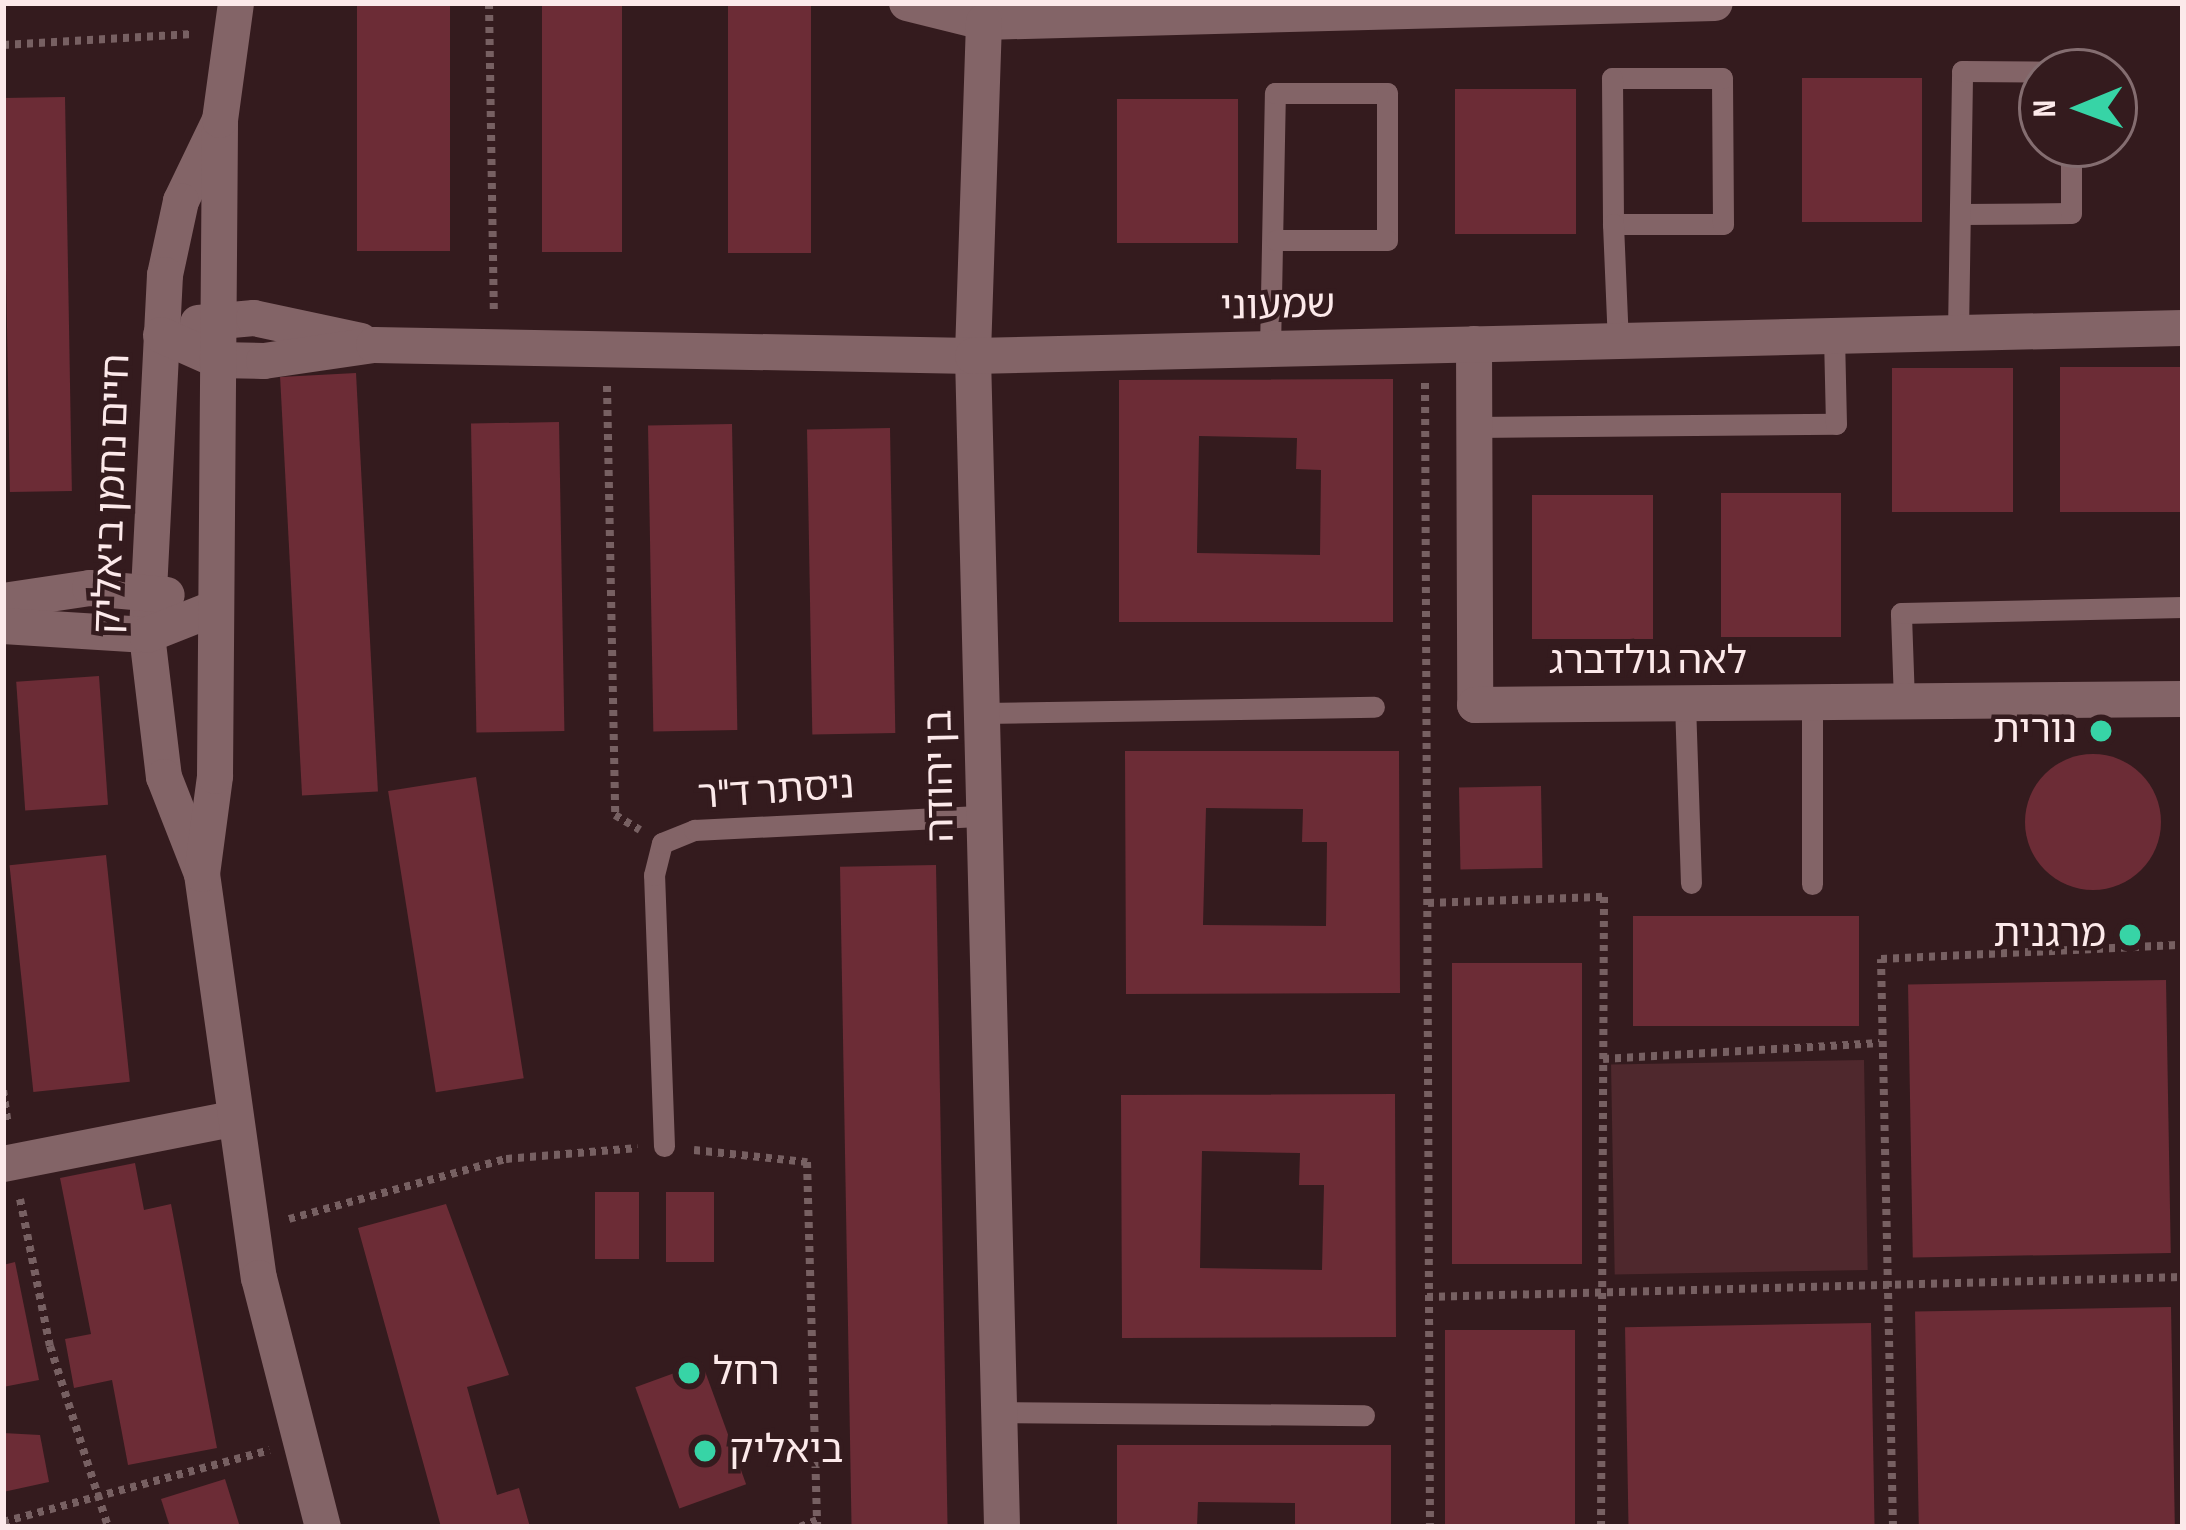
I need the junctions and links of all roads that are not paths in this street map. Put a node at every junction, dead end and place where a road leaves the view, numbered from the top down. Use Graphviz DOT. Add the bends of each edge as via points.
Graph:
graph roads {
  1 [pos="907,3"];
  2 [pos="1715,3"];
  3 [pos="1165,10"];
  4 [pos="234,18"];
  5 [pos="984,22"];
  6 [pos="2018,72"];
  7 [pos="220,120"];
  8 [pos="2071,168"];
  9 [pos="1963,214"];
  10 [pos="1613,224"];
  11 [pos="1276,240"];
  12 [pos="220,316"];
  13 [pos="2183,328"];
  14 [pos="1958,332"];
  15 [pos="160,335"];
  16 [pos="1834,336"];
  17 [pos="1618,341"];
  18 [pos="1474,344"];
  19 [pos="374,345"];
  20 [pos="1270,349"];
  21 [pos="974,356"];
  22 [pos="217,360"];
  23 [pos="1474,427"];
  24 [pos="146,588"];
  25 [pos="3,601"];
  26 [pos="2183,608"];
  27 [pos="210,610"];
  28 [pos="3,626"];
  29 [pos="147,634"];
  30 [pos="2183,700"];
  31 [pos="1904,701"];
  32 [pos="1812,702"];
  33 [pos="1685,704"];
  34 [pos="1374,706"];
  35 [pos="982,713"];
  36 [pos="984,816"];
  37 [pos="202,874"];
  38 [pos="1691,883"];
  39 [pos="1812,884"];
  40 [pos="233,1119"];
  41 [pos="664,1146"];
  42 [pos="8,1164"];
  43 [pos="999,1412"];
  44 [pos="1364,1415"];
  45 [pos="322,1527"];
  46 [pos="1002,1527"];
  1 -- 5 [label="street"];
  2 -- 3 [label="street"];
  3 -- 5 [label="street"];
  4 -- 7 [label="street, חיים נחמן ביאליק"];
  5 -- 21 [label="street, בן יהודה"];
  6 -- 9 [label="lane" via="1962,71"];
  7 -- 12 [label="street, חיים נחמן ביאליק"];
  7 -- 15 [label="street, חיים נחמן ביאליק" via="181,200"];
  8 -- 9 [label="lane" via="2071,213"];
  9 -- 14 [label="lane"];
  10 -- 10 [label="lane" via="1724,224 1722,78 1612,78"];
  10 -- 17 [label="lane"];
  11 -- 11 [label="lane" via="1388,239 1387,93 1276,93"];
  11 -- 20 [label="lane"];
  12 -- 15 [label="street, שמעוני"];
  12 -- 19 [label="street, שמעוני"];
  12 -- 22 [label="street, חיים נחמן ביאליק"];
  13 -- 14 [label="street, שמעוני"];
  14 -- 16 [label="street, שמעוני"];
  15 -- 22 [label="street, שמעוני"];
  15 -- 24 [label="street, חיים נחמן ביאליק"];
  16 -- 17 [label="street, שמעוני"];
  16 -- 23 [label="lane" via="1836,424"];
  17 -- 18 [label="street, שמעוני"];
  18 -- 20 [label="street, שמעוני"];
  18 -- 23 [label="street, לאה גולדברג"];
  19 -- 21 [label="street, שמעוני"];
  19 -- 22 [label="street, שמעוני"];
  20 -- 21 [label="street, שמעוני"];
  21 -- 35 [label="street, בן יהודה"];
  22 -- 27 [label="street, חיים נחמן ביאליק"];
  23 -- 33 [label="street, לאה גולדברג" via="1475,705"];
  24 -- 25 [label="street"];
  24 -- 27 [label="street"];
  24 -- 29 [label="street, חיים נחמן ביאליק"];
  26 -- 31 [label="lane" via="1901,614"];
  27 -- 29 [label="street"];
  27 -- 37 [label="street, חיים נחמן ביאליק" via="214,776"];
  28 -- 29 [label="street"];
  29 -- 37 [label="street, חיים נחמן ביאליק" via="164,777"];
  30 -- 31 [label="street, לאה גולדברג"];
  31 -- 32 [label="street, לאה גולדברג"];
  32 -- 33 [label="street, לאה גולדברג"];
  32 -- 39 [label="lane"];
  33 -- 38 [label="lane"];
  34 -- 35 [label="lane"];
  35 -- 36 [label="street, בן יהודה"];
  36 -- 41 [label="lane, ניסתר ד\"ר" via="694,830 662,843 654,875"];
  36 -- 43 [label="street, בן יהודה"];
  37 -- 40 [label="street, חיים נחמן ביאליק"];
  40 -- 42 [label="street"];
  40 -- 45 [label="street, חיים נחמן ביאליק" via="251,1230"];
  43 -- 44 [label="lane"];
  43 -- 46 [label="street, בן יהודה"];
}
